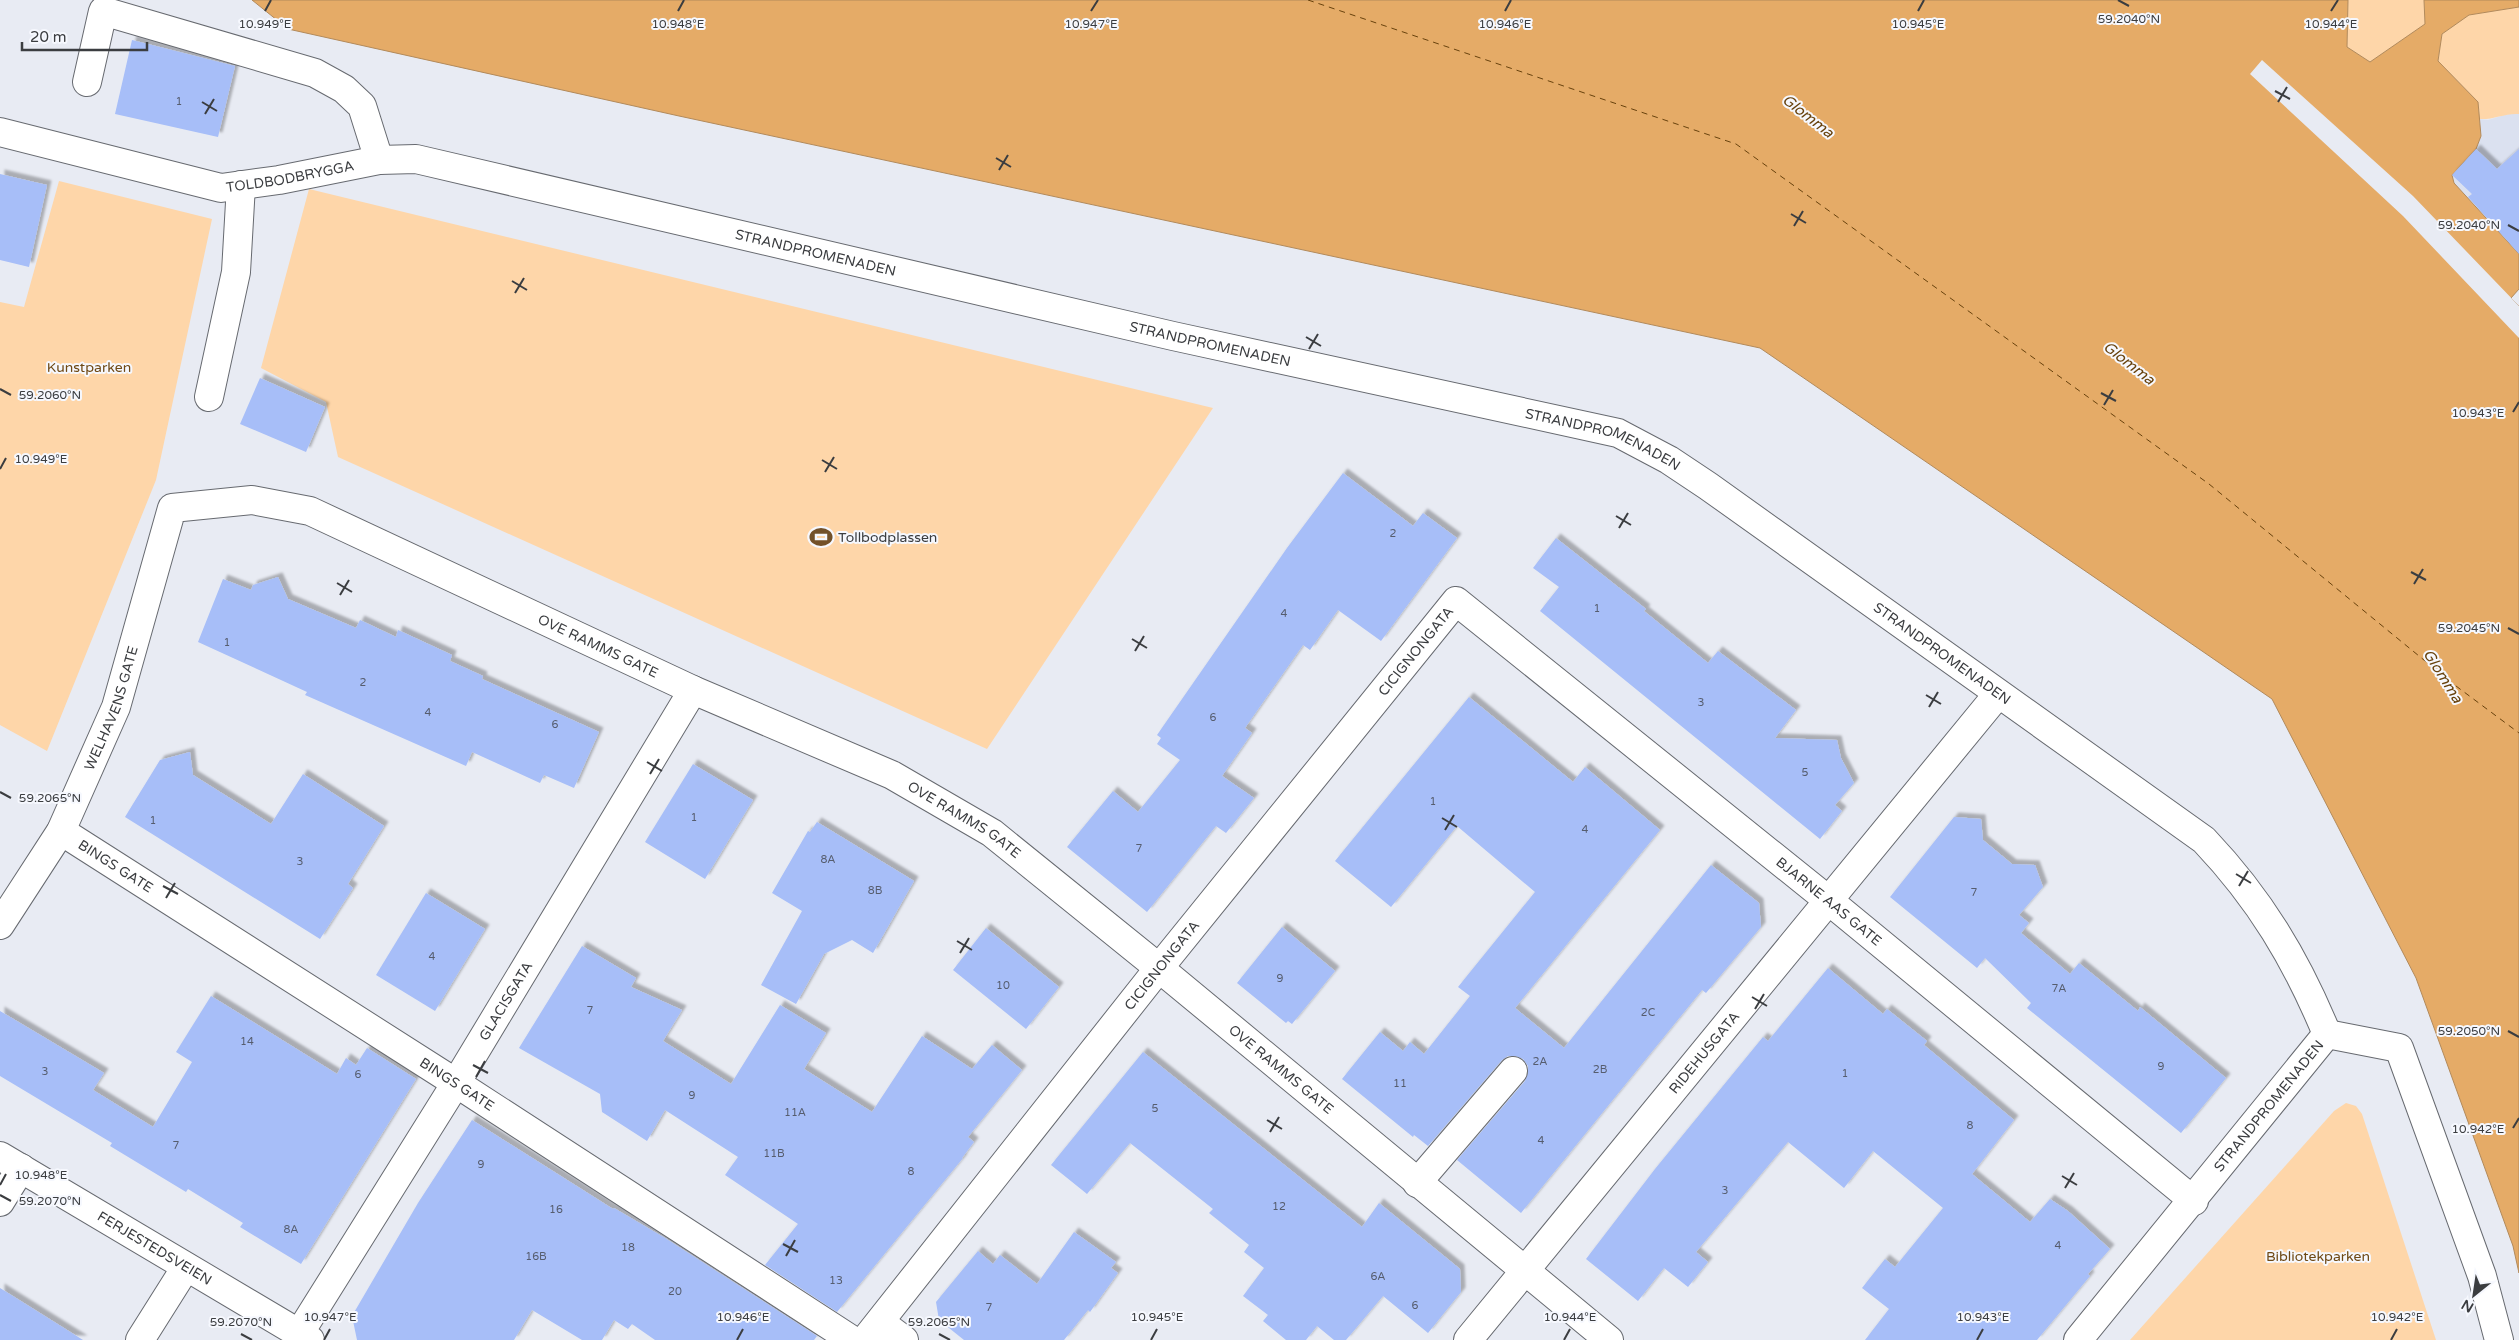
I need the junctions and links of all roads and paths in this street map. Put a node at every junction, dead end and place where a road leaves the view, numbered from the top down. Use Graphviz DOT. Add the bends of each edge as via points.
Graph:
graph roads {
  1 [pos="87,82"];
  2 [pos="0,132"];
  3 [pos="378,160"];
  4 [pos="464,170"];
  5 [pos="242,185"];
  6 [pos="209,397"];
  7 [pos="206,504"];
  8 [pos="1461,606"];
  9 [pos="693,690"];
  10 [pos="1998,694"];
  11 [pos="61,831"];
  12 [pos="1828,900"];
  13 [pos="0,925"];
  14 [pos="1159,968"];
  15 [pos="2327,1034"];
  16 [pos="1513,1071"];
  17 [pos="456,1083"];
  18 [pos="10,1162"];
  19 [pos="1417,1182"];
  20 [pos="2194,1201"];
  21 [pos="0,1202"];
  22 [pos="186,1267"];
  23 [pos="1524,1272"];
  24 [pos="873,1331"];
  25 [pos="304,1337"];
  26 [pos="140,1340"];
  27 [pos="852,1340"];
  28 [pos="904,1340"];
  29 [pos="1468,1340"];
  30 [pos="1609,1340"];
  31 [pos="2078,1340"];
  32 [pos="2499,1340"];
  1 -- 3 [label="street" via="103,11 315,73 344,89 362,106"];
  2 -- 5 [label="street, TOLDBODBRYGGA" via="221,188"];
  3 -- 4 [label="street, TOLDBODBRYGGA" via="416,159"];
  3 -- 5 [label="street, TOLDBODBRYGGA"];
  4 -- 10 [label="street, STRANDPROMENADEN" via="1173,336 1618,433 1708,486"];
  5 -- 6 [label="street" via="236,272"];
  7 -- 9 [label="street, OVE RAMMS GATE" via="252,500 310,511"];
  7 -- 11 [label="street, WELHAVENS GATE" via="172,508 116,707"];
  8 -- 12 [label="street, BJARNE AAS GATE"];
  8 -- 14 [label="street, CICIGNONGATA" via="1456,601"];
  9 -- 14 [label="street, OVE RAMMS GATE" via="892,775 992,833"];
  9 -- 17 [label="street, GLACISGATA"];
  10 -- 12 [label="street, RIDEHUSGATA"];
  10 -- 15 [label="street, STRANDPROMENADEN" via="2204,840 2254,897 2283,942 2310,991"];
  11 -- 13 [label="street, WELHAVENS GATE"];
  11 -- 17 [label="street, BINGS GATE"];
  12 -- 20 [label="street, BJARNE AAS GATE"];
  12 -- 23 [label="street, RIDEHUSGATA"];
  14 -- 19 [label="street, OVE RAMMS GATE"];
  14 -- 24 [label="street, CICIGNONGATA"];
  15 -- 20 [label="street, STRANDPROMENADEN"];
  15 -- 32 [label="street" via="2399,1048 2482,1276"];
  16 -- 19 [label="street"];
  17 -- 25 [label="street, GLACISGATA"];
  17 -- 27 [label="street, BINGS GATE"];
  18 -- 21 [label="street"];
  18 -- 22 [label="street, FERJESTEDSVEIEN"];
  19 -- 23 [label="street, OVE RAMMS GATE"];
  20 -- 31 [label="street, STRANDPROMENADEN"];
  22 -- 25 [label="street, FERJESTEDSVEIEN"];
  22 -- 26 [label="street"];
  23 -- 29 [label="street, RIDEHUSGATA"];
  23 -- 30 [label="street, OVE RAMMS GATE"];
  24 -- 28 [label="street"];
}
